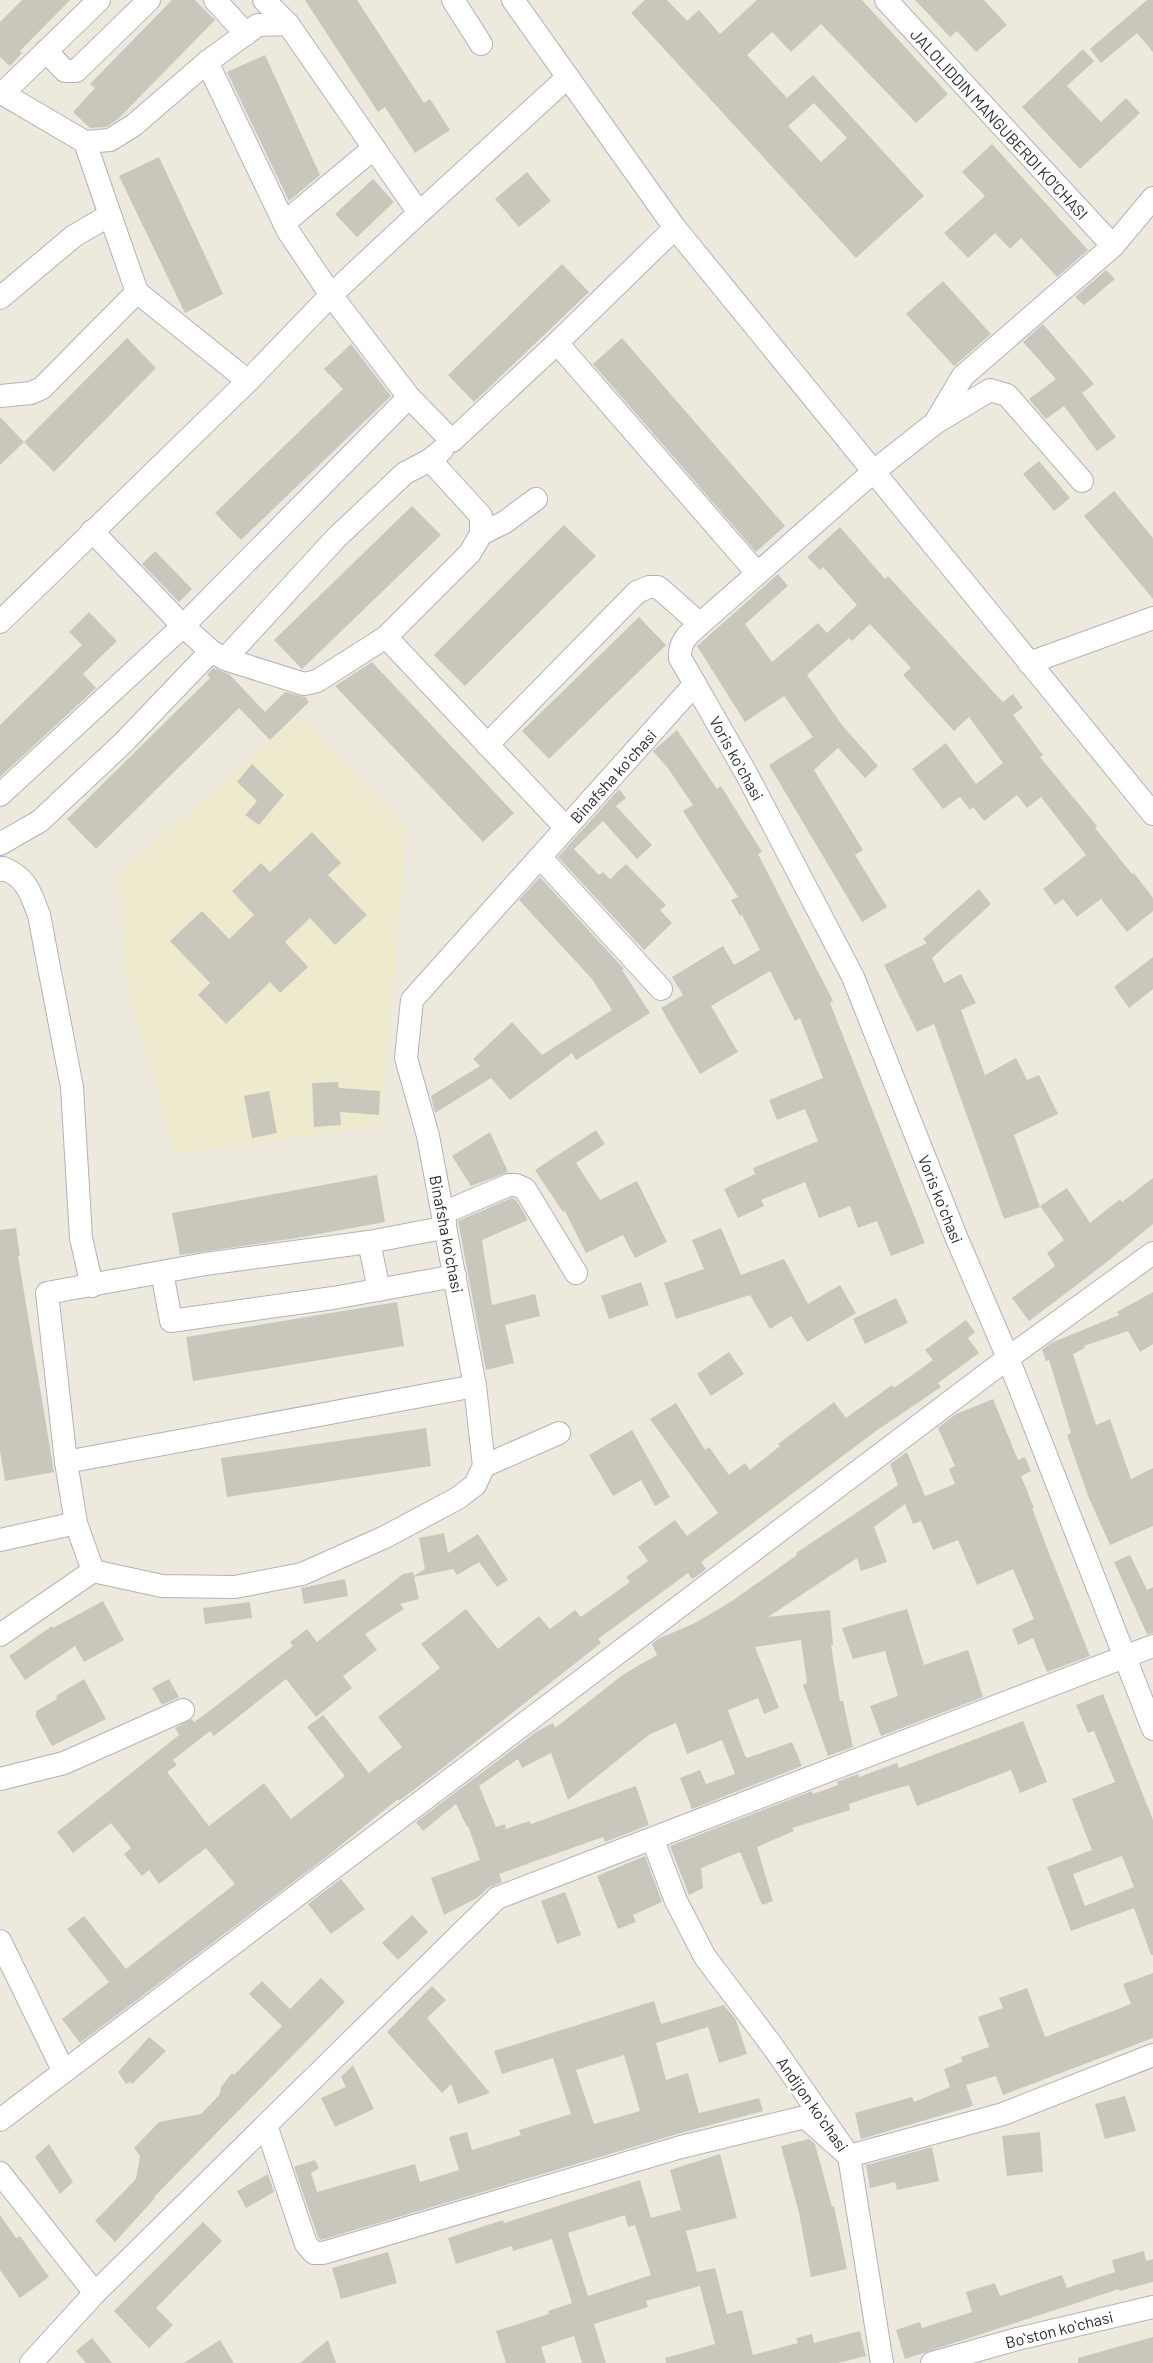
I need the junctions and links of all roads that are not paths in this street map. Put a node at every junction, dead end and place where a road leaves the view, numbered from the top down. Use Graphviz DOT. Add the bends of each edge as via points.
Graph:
graph roads {
  1 [pos="99,0"];
  2 [pos="149,0"];
  3 [pos="215,0"];
  4 [pos="264,0"];
  5 [pos="453,0"];
  6 [pos="513,0"];
  7 [pos="886,0"];
  8 [pos="288,24"];
  9 [pos="246,34"];
  10 [pos="481,44"];
  11 [pos="46,51"];
  12 [pos="207,62"];
  13 [pos="568,78"];
  14 [pos="3,100"];
  15 [pos="85,142"];
  16 [pos="374,148"];
  17 [pos="1153,198"];
  18 [pos="419,213"];
  19 [pos="110,215"];
  20 [pos="284,224"];
  21 [pos="675,228"];
  22 [pos="1113,246"];
  23 [pos="137,292"];
  24 [pos="331,296"];
  25 [pos="0,298"];
  26 [pos="557,344"];
  27 [pos="248,381"];
  28 [pos="0,396"];
  29 [pos="409,397"];
  30 [pos="935,423"];
  31 [pos="452,441"];
  32 [pos="430,460"];
  33 [pos="873,472"];
  34 [pos="1082,481"];
  35 [pos="536,499"];
  36 [pos="92,531"];
  37 [pos="481,534"];
  38 [pos="757,573"];
  39 [pos="1153,618"];
  40 [pos="0,622"];
  41 [pos="700,624"];
  42 [pos="183,626"];
  43 [pos="386,637"];
  44 [pos="218,655"];
  45 [pos="1029,663"];
  46 [pos="695,684"];
  47 [pos="487,745"];
  48 [pos="0,795"];
  49 [pos="1153,814"];
  50 [pos="566,828"];
  51 [pos="0,844"];
  52 [pos="540,857"];
  53 [pos="0,870"];
  54 [pos="661,989"];
  55 [pos="444,1218"];
  56 [pos="369,1242"];
  57 [pos="1153,1253"];
  58 [pos="162,1272"];
  59 [pos="576,1273"];
  60 [pos="455,1276"];
  61 [pos="92,1286"];
  62 [pos="379,1290"];
  63 [pos="1008,1358"];
  64 [pos="475,1386"];
  65 [pos="559,1433"];
  66 [pos="66,1462"];
  67 [pos="484,1466"];
  68 [pos="76,1523"];
  69 [pos="0,1540"];
  70 [pos="93,1572"];
  71 [pos="0,1635"];
  72 [pos="1153,1646"];
  73 [pos="1127,1658"];
  74 [pos="183,1710"];
  75 [pos="1153,1729"];
  76 [pos="0,1779"];
  77 [pos="653,1840"];
  78 [pos="0,1941"];
  79 [pos="1153,2055"];
  80 [pos="63,2070"];
  81 [pos="0,2120"];
  82 [pos="266,2125"];
  83 [pos="849,2156"];
  84 [pos="0,2173"];
  85 [pos="95,2293"];
  86 [pos="1153,2307"];
  87 [pos="31,2363"];
  88 [pos="882,2363"];
  89 [pos="932,2363"];
  1 -- 11 [label="street"];
  2 -- 11 [label="street" via="76,71 65,71"];
  3 -- 9 [label="street"];
  4 -- 8 [label="street"];
  5 -- 10 [label="street"];
  6 -- 13 [label="street"];
  7 -- 22 [label="street, JALOLIDDIN MANGUBERDI KO'CHASI"];
  8 -- 9 [label="street" via="258,26"];
  8 -- 16 [label="street"];
  9 -- 12 [label="street"];
  11 -- 14 [label="street"];
  12 -- 15 [label="street" via="134,125 110,140"];
  12 -- 20 [label="street"];
  13 -- 18 [label="street"];
  13 -- 21 [label="street"];
  14 -- 15 [label="street"];
  15 -- 19 [label="street"];
  16 -- 18 [label="street"];
  16 -- 20 [label="street"];
  17 -- 22 [label="street"];
  18 -- 24 [label="street"];
  19 -- 23 [label="street"];
  19 -- 25 [label="street" via="74,236"];
  20 -- 24 [label="street"];
  21 -- 26 [label="street"];
  21 -- 33 [label="street"];
  22 -- 30 [label="street" via="963,376"];
  23 -- 27 [label="street"];
  23 -- 28 [label="street" via="42,388"];
  24 -- 27 [label="street"];
  24 -- 29 [label="street"];
  26 -- 31 [label="street"];
  26 -- 38 [label="street"];
  27 -- 36 [label="street"];
  29 -- 31 [label="street"];
  29 -- 42 [label="street"];
  30 -- 33 [label="street"];
  30 -- 34 [label="street" via="990,390 1006,395"];
  31 -- 32 [label="street"];
  32 -- 37 [label="street" via="481,516"];
  32 -- 44 [label="street" via="405,473"];
  33 -- 38 [label="street"];
  33 -- 45 [label="street"];
  35 -- 37 [label="street"];
  36 -- 40 [label="street"];
  36 -- 42 [label="street"];
  37 -- 43 [label="street" via="470,553"];
  38 -- 41 [label="street"];
  39 -- 45 [label="street"];
  41 -- 46 [label="street, Voris koʻchasi" via="682,641 680,649 680,658"];
  41 -- 47 [label="street" via="658,587 637,592"];
  42 -- 44 [label="street"];
  42 -- 48 [label="street"];
  43 -- 44 [label="street" via="317,681 304,684"];
  43 -- 47 [label="street"];
  44 -- 51 [label="street" via="40,821"];
  45 -- 49 [label="street"];
  46 -- 50 [label="street, Binafsha koʻchasi"];
  46 -- 63 [label="street, Voris koʻchasi" via="746,772 853,977"];
  47 -- 50 [label="street"];
  50 -- 52 [label="street, Binafsha koʻchasi"];
  52 -- 54 [label="street"];
  52 -- 55 [label="street, Binafsha koʻchasi" via="412,1000 406,1058 428,1136"];
  53 -- 61 [label="street" via="17,874 28,888 39,915 72,1087 81,1238"];
  55 -- 56 [label="street" via="437,1228"];
  55 -- 59 [label="street" via="516,1185 525,1189"];
  55 -- 60 [label="street, Binafsha koʻchasi"];
  56 -- 58 [label="street"];
  56 -- 62 [label="street"];
  57 -- 63 [label="street"];
  58 -- 61 [label="street"];
  58 -- 62 [label="street" via="171,1321"];
  60 -- 62 [label="street"];
  60 -- 64 [label="street, Binafsha koʻchasi"];
  61 -- 66 [label="street" via="47,1293"];
  63 -- 73 [label="street, Voris koʻchasi"];
  63 -- 80 [label="street"];
  64 -- 66 [label="street"];
  64 -- 67 [label="street, Binafsha koʻchasi"];
  65 -- 67 [label="street"];
  66 -- 68 [label="street"];
  67 -- 70 [label="street" via="475,1485 458,1498 385,1538 302,1574 235,1587 162,1586"];
  68 -- 69 [label="street"];
  68 -- 70 [label="street"];
  70 -- 71 [label="street"];
  72 -- 73 [label="street"];
  73 -- 75 [label="street, Voris koʻchasi"];
  73 -- 77 [label="street"];
  74 -- 76 [label="street" via="64,1763"];
  77 -- 82 [label="street" via="497,1898"];
  77 -- 83 [label="street, Andijon koʻchasi" via="676,1901 705,1957"];
  78 -- 80 [label="street"];
  79 -- 83 [label="street, Andijon koʻchasi" via="1003,2114"];
  80 -- 81 [label="street"];
  82 -- 83 [label="street" via="306,2244 314,2253 681,2147 805,2116"];
  82 -- 85 [label="street"];
  83 -- 88 [label="street"];
  84 -- 85 [label="street"];
  85 -- 87 [label="street"];
  86 -- 89 [label="street, Boʻston koʻchasi"];
}
